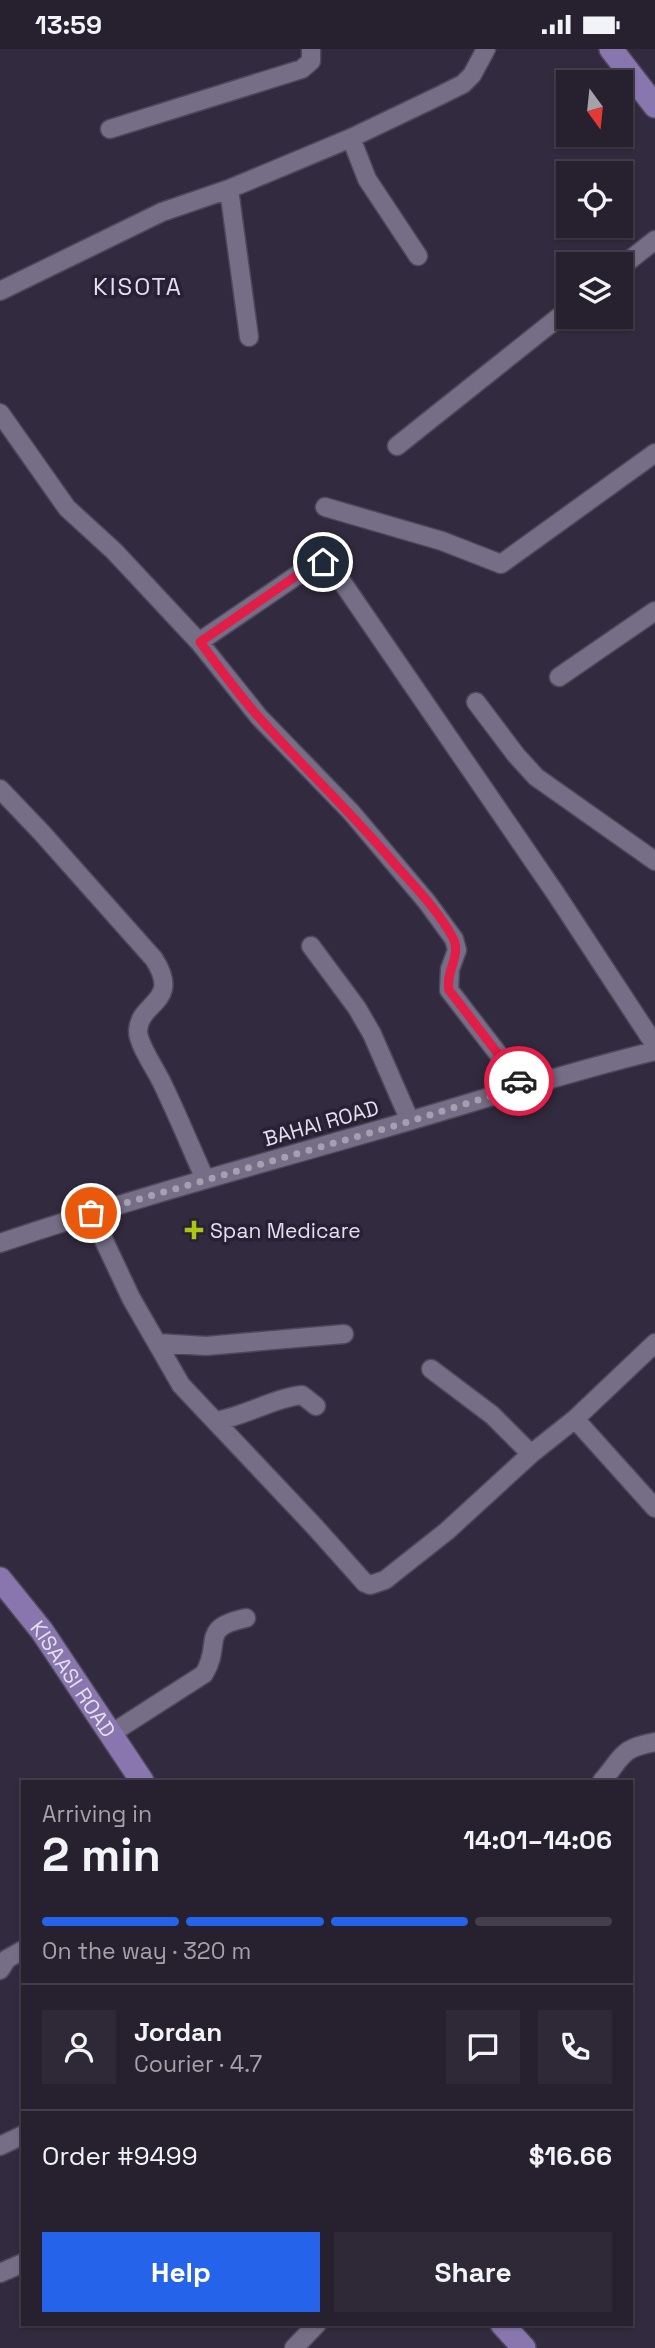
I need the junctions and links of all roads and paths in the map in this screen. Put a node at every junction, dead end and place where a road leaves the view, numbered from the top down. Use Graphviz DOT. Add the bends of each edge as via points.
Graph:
graph roads {
  1 [pos="311,49"];
  2 [pos="485,49"];
  3 [pos="611,49"];
  4 [pos="655,106"];
  5 [pos="110,129"];
  6 [pos="351,138"];
  7 [pos="229,189"];
  8 [pos="655,240"];
  9 [pos="418,255"];
  10 [pos="633,257"];
  11 [pos="0,291"];
  12 [pos="556,319"];
  13 [pos="249,337"];
  14 [pos="0,413"];
  15 [pos="397,446"];
  16 [pos="655,453"];
  17 [pos="325,507"];
  18 [pos="655,611"];
  19 [pos="200,642"];
  20 [pos="559,677"];
  21 [pos="476,702"];
  22 [pos="0,789"];
  23 [pos="655,861"];
  24 [pos="311,946"];
  25 [pos="655,1045"];
  26 [pos="655,1051"];
  27 [pos="523,1086"];
  28 [pos="410,1121"];
  29 [pos="205,1179"];
  30 [pos="91,1213"];
  31 [pos="0,1243"];
  32 [pos="344,1334"];
  33 [pos="157,1343"];
  34 [pos="655,1343"];
  35 [pos="431,1369"];
  36 [pos="316,1406"];
  37 [pos="575,1419"];
  38 [pos="216,1421"];
  39 [pos="531,1454"];
  40 [pos="655,1508"];
  41 [pos="0,1579"];
  42 [pos="246,1618"];
  43 [pos="112,1733"];
  44 [pos="655,1742"];
  45 [pos="141,1780"];
  46 [pos="603,1780"];
  47 [pos="21,1951"];
  48 [pos="0,1970"];
  49 [pos="21,2136"];
  50 [pos="0,2146"];
  51 [pos="21,2264"];
  52 [pos="0,2273"];
  53 [pos="315,2326"];
  54 [pos="504,2326"];
  55 [pos="294,2348"];
  56 [pos="524,2348"];
  1 -- 5 [label="street" via="310,61 302,69"];
  2 -- 6 [label="street" via="478,67 463,83"];
  3 -- 4 [label="main road"];
  6 -- 7 [label="street"];
  6 -- 9 [label="street" via="367,179"];
  7 -- 11 [label="street" via="162,212"];
  7 -- 13 [label="street"];
  8 -- 10 [label="street"];
  12 -- 15 [label="street"];
  14 -- 19 [label="street" via="67,508"];
  16 -- 17 [label="street" via="501,563"];
  18 -- 20 [label="street"];
  19 -- 25 [label="street" via="315,563 329,563"];
  19 -- 27 [label="street" via="244,700 351,812 454,939 457,950 449,990"];
  21 -- 23 [label="street" via="536,777"];
  22 -- 29 [label="street" via="160,969 163,991 140,1023 140,1039"];
  24 -- 28 [label="street" via="372,1034"];
  26 -- 27 [label="street, BAHAI ROAD"];
  27 -- 28 [label="street, BAHAI ROAD"];
  28 -- 29 [label="street, BAHAI ROAD"];
  29 -- 30 [label="street, BAHAI ROAD"];
  30 -- 31 [label="street, BAHAI ROAD"];
  30 -- 33 [label="street"];
  32 -- 33 [label="street" via="206,1346"];
  33 -- 38 [label="street" via="181,1385"];
  34 -- 37 [label="street"];
  35 -- 39 [label="street" via="492,1415"];
  36 -- 38 [label="street" via="302,1395"];
  37 -- 39 [label="street"];
  37 -- 40 [label="street"];
  38 -- 39 [label="street" via="370,1585 385,1580 447,1531"];
  41 -- 43 [label="main road, KISAASI ROAD" via="43,1631"];
  42 -- 43 [label="street" via="218,1628 204,1674"];
  43 -- 45 [label="main road, KISAASI ROAD"];
  44 -- 46 [label="street" via="624,1752"];
  47 -- 48 [label="street" via="7,1959"];
  49 -- 50 [label="street"];
  51 -- 52 [label="street"];
  53 -- 55 [label="street"];
  54 -- 56 [label="main road"];
}
